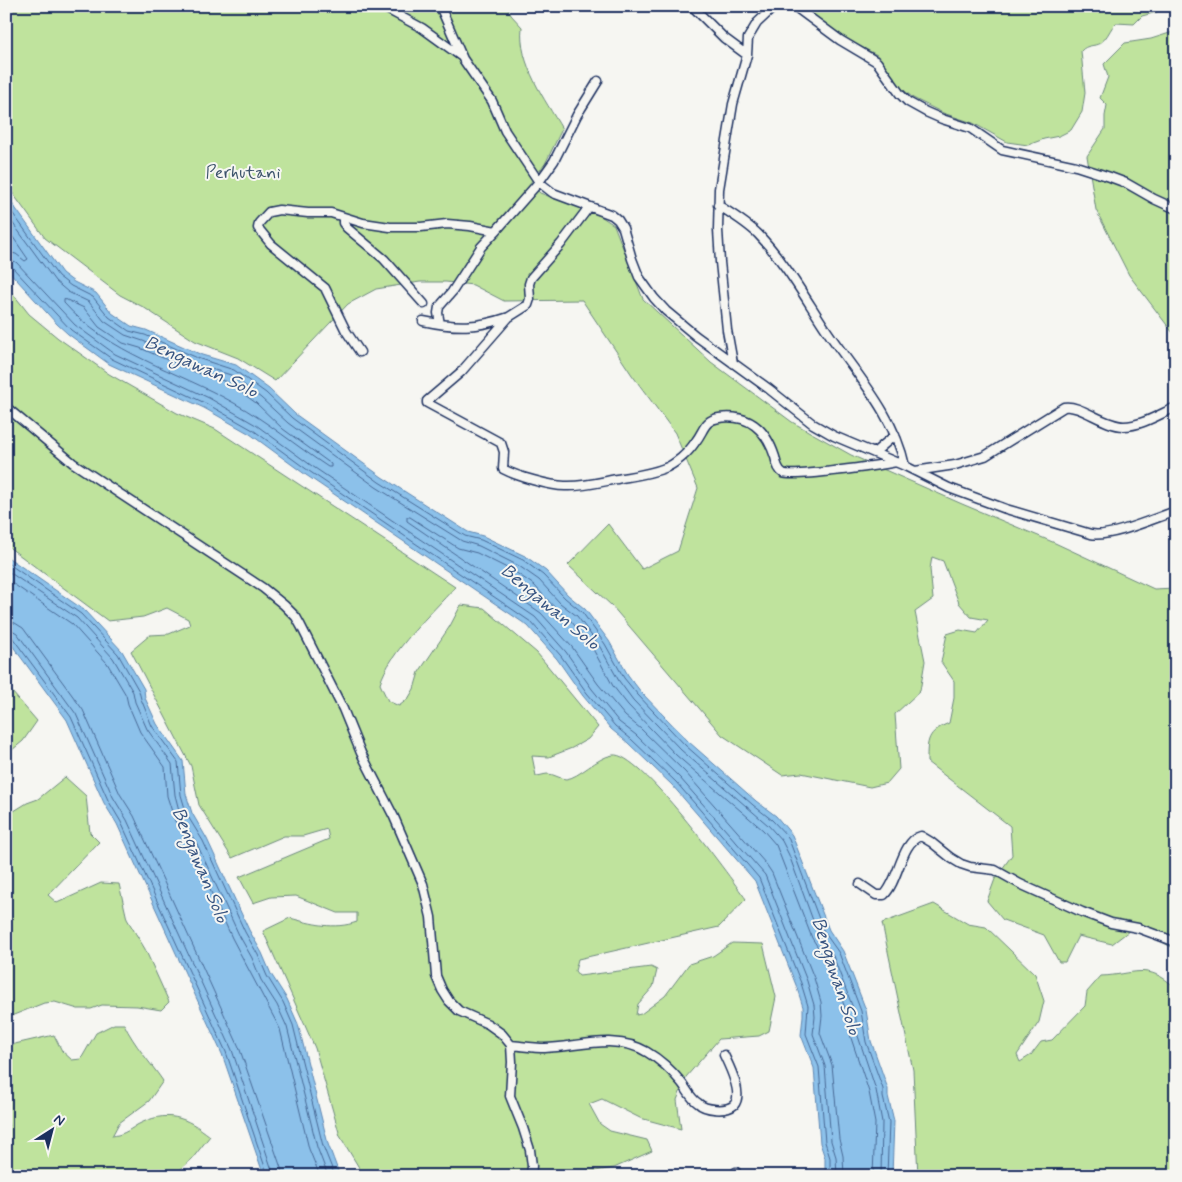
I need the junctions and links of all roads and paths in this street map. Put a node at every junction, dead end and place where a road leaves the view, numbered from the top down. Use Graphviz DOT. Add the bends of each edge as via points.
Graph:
graph roads {
  1 [pos="381,6"];
  2 [pos="440,6"];
  3 [pos="692,6"];
  4 [pos="775,6"];
  5 [pos="794,6"];
  6 [pos="747,55"];
  7 [pos="463,58"];
  8 [pos="598,81"];
  9 [pos="539,182"];
  10 [pos="718,205"];
  11 [pos="589,207"];
  12 [pos="1176,209"];
  13 [pos="343,217"];
  14 [pos="496,231"];
  15 [pos="424,304"];
  16 [pos="509,317"];
  17 [pos="423,321"];
  18 [pos="440,324"];
  19 [pos="360,352"];
  20 [pos="733,363"];
  21 [pos="6,407"];
  22 [pos="1176,407"];
  23 [pos="895,435"];
  24 [pos="874,453"];
  25 [pos="896,462"];
  26 [pos="905,466"];
  27 [pos="915,471"];
  28 [pos="1176,511"];
  29 [pos="860,884"];
  30 [pos="1176,942"];
  31 [pos="511,1045"];
  32 [pos="724,1055"];
  33 [pos="531,1176"];
  1 -- 7 [label="street" via="422,28"];
  2 -- 7 [label="street"];
  3 -- 6 [label="street" via="724,38"];
  4 -- 6 [label="street" via="754,27 748,38"];
  5 -- 12 [label="street" via="877,62 900,94 926,112 970,128 1002,150 1076,166 1120,181"];
  6 -- 10 [label="street" via="733,104"];
  7 -- 9 [label="street"];
  8 -- 9 [label="street" via="558,155"];
  9 -- 11 [label="street" via="552,193"];
  9 -- 14 [label="street"];
  10 -- 20 [label="street" via="720,262"];
  10 -- 23 [label="street" via="758,234 791,274"];
  11 -- 16 [label="street" via="531,278 529,303"];
  11 -- 20 [label="street" via="618,220 639,277 666,311"];
  13 -- 14 [label="street" via="362,224 390,227 447,224"];
  13 -- 15 [label="street" via="347,228 384,259"];
  13 -- 19 [label="street" via="331,213 275,210 262,219 258,228 271,244 325,288"];
  14 -- 18 [label="street" via="439,307"];
  16 -- 18 [label="street" via="477,326"];
  16 -- 25 [label="street" via="461,372 427,401 501,443 504,470 567,486 654,472 680,458 698,439 707,423 730,417 753,424 763,432 778,468 785,474"];
  17 -- 18 [label="street"];
  20 -- 24 [label="street" via="813,424"];
  21 -- 31 [label="street" via="73,463 257,584 296,617 343,709 423,884 431,917 436,976 442,990 459,1011 493,1027"];
  22 -- 27 [label="street" via="1132,425 1121,426 1073,407 1064,407 985,456 955,465"];
  23 -- 24 [label="street"];
  23 -- 26 [label="street"];
  24 -- 25 [label="street"];
  25 -- 26 [label="street"];
  26 -- 27 [label="street"];
  27 -- 28 [label="street" via="988,503 1099,535"];
  29 -- 30 [label="street" via="876,895 884,894 908,847 921,836 961,864 995,870 1082,912"];
  31 -- 32 [label="street" via="545,1048 599,1042 634,1046 676,1076 697,1103 722,1109 735,1104 738,1094"];
  31 -- 33 [label="street" via="509,1092 530,1150"];
}
